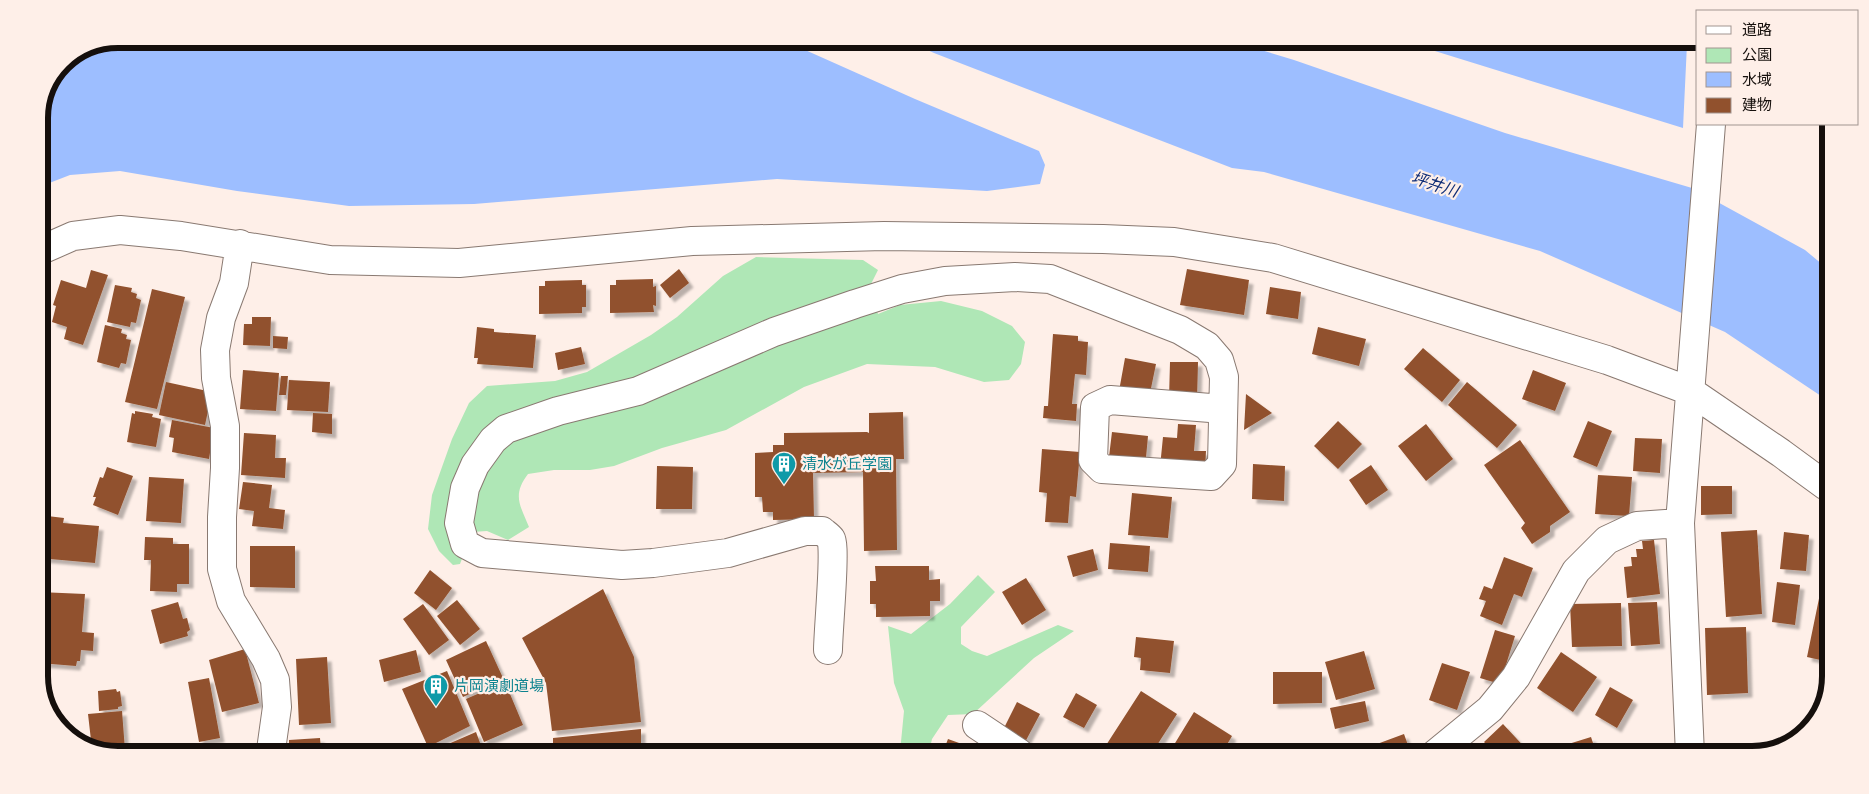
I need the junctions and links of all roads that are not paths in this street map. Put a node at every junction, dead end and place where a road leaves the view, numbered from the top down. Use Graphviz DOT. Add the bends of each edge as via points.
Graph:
graph roads {
  1 [pos="1711,125"];
  2 [pos="1053,238"];
  3 [pos="240,244"];
  4 [pos="48,247"];
  5 [pos="1050,279"];
  6 [pos="1690,391"];
  7 [pos="1223,409"];
  8 [pos="1822,483"];
  9 [pos="1680,523"];
  10 [pos="828,650"];
  11 [pos="977,725"];
  12 [pos="272,746"];
  13 [pos="1008,746"];
  14 [pos="1445,746"];
  15 [pos="1690,746"];
  1 -- 6 [label="street"];
  2 -- 3 [label="street" via="884,236 692,241 459,262 330,260"];
  2 -- 5 [label="street"];
  2 -- 6 [label="street" via="1174,242 1274,258 1607,360"];
  3 -- 4 [label="street" via="120,230 73,236"];
  3 -- 12 [label="street" via="234,283 215,350 224,426 222,569 230,601 266,659 275,680 277,707"];
  5 -- 7 [label="street" via="1180,330 1207,346 1219,360 1224,377"];
  5 -- 10 [label="street" via="1015,277 945,281 893,292 774,332 638,391 558,411 506,429 493,440 475,465 465,488 459,523 465,544 482,553 622,565 653,563 728,553 805,531 822,531 831,539 834,552"];
  6 -- 8 [label="street"];
  6 -- 9 [label="street"];
  7 -- 7 [label="street" via="1222,464 1211,476 1102,469 1093,460 1095,407 1110,400"];
  9 -- 14 [label="street" via="1637,526 1607,540 1576,571 1516,677 1490,709"];
  9 -- 15 [label="street"];
  11 -- 13 [label="street"];
}
